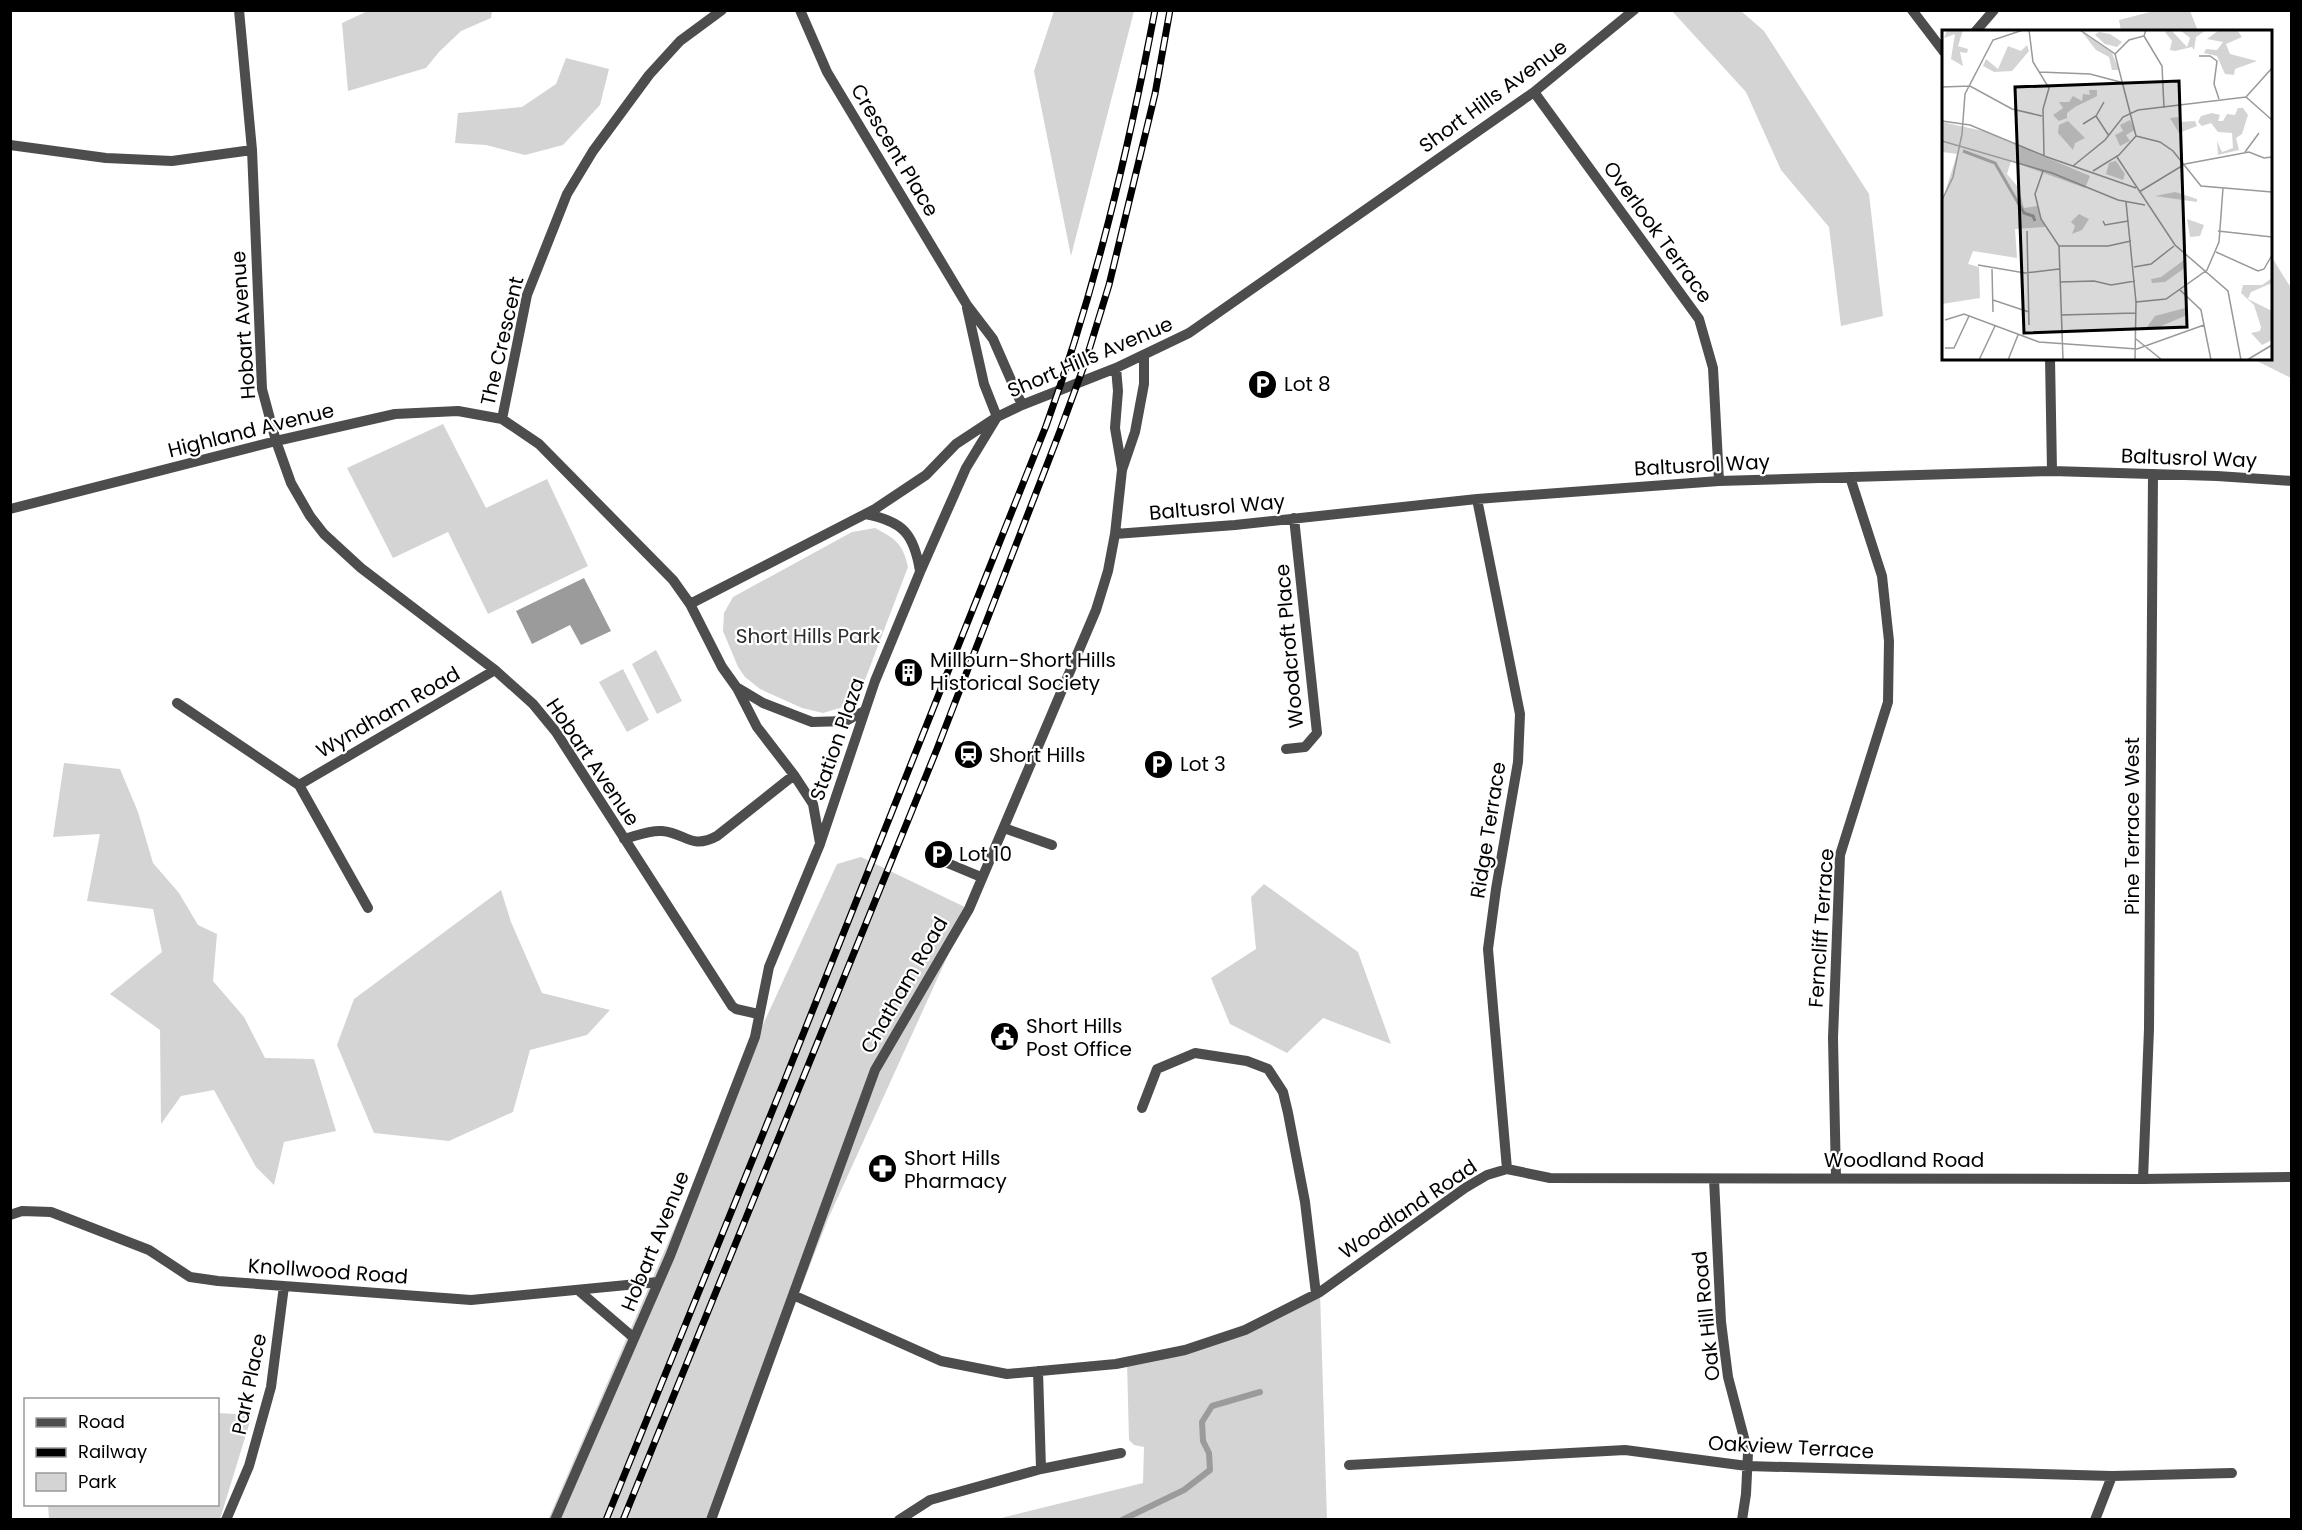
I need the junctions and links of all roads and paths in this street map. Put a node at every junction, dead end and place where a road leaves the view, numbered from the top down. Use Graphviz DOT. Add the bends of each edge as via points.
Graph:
graph roads {
  1 [pos="239,10"];
  2 [pos="722,10"];
  3 [pos="800,10"];
  4 [pos="1634,10"];
  5 [pos="1912,10"];
  6 [pos="1994,10"];
  7 [pos="1977,30"];
  8 [pos="1942,48"];
  9 [pos="1534,92"];
  10 [pos="10,145"];
  11 [pos="252,150"];
  12 [pos="966,305"];
  13 [pos="1144,354"];
  14 [pos="2050,360"];
  15 [pos="1116,368"];
  16 [pos="1022,405"];
  17 [pos="997,417"];
  18 [pos="502,419"];
  19 [pos="276,441"];
  20 [pos="1122,470"];
  21 [pos="2052,471"];
  22 [pos="2153,474"];
  23 [pos="1850,477"];
  24 [pos="1719,481"];
  25 [pos="2292,481"];
  26 [pos="1477,499"];
  27 [pos="10,509"];
  28 [pos="865,514"];
  29 [pos="1294,518"];
  30 [pos="1115,534"];
  31 [pos="920,572"];
  32 [pos="690,604"];
  33 [pos="495,670"];
  34 [pos="737,688"];
  35 [pos="177,703"];
  36 [pos="864,711"];
  37 [pos="1286,749"];
  38 [pos="794,775"];
  39 [pos="298,785"];
  40 [pos="1004,828"];
  41 [pos="624,839"];
  42 [pos="820,844"];
  43 [pos="1052,845"];
  44 [pos="933,857"];
  45 [pos="981,877"];
  46 [pos="368,908"];
  47 [pos="758,1014"];
  48 [pos="1142,1108"];
  49 [pos="1507,1169"];
  50 [pos="2292,1177"];
  51 [pos="1836,1178"];
  52 [pos="1714,1179"];
  53 [pos="2143,1179"];
  54 [pos="10,1215"];
  55 [pos="658,1282"];
  56 [pos="285,1286"];
  57 [pos="578,1290"];
  58 [pos="1316,1294"];
  59 [pos="793,1295"];
  60 [pos="634,1338"];
  61 [pos="1038,1371"];
  62 [pos="1121,1453"];
  63 [pos="1349,1465"];
  64 [pos="1747,1466"];
  65 [pos="1041,1469"];
  66 [pos="2232,1473"];
  67 [pos="2112,1476"];
  68 [pos="226,1520"];
  69 [pos="555,1520"];
  70 [pos="711,1520"];
  71 [pos="899,1520"];
  72 [pos="1742,1520"];
  73 [pos="2095,1520"];
  1 -- 11 [label="street, Hobart Avenue"];
  2 -- 18 [label="street, The Crescent" via="680,42 650,75 593,150 567,194 527,295"];
  3 -- 12 [label="street, Crescent Place" via="827,72"];
  4 -- 9 [label="street, Short Hills Avenue"];
  5 -- 8 [label="street"];
  6 -- 7 [label="street"];
  9 -- 13 [label="street, Short Hills Avenue" via="1189,333"];
  9 -- 24 [label="street, Overlook Terrace" via="1699,319 1713,368"];
  10 -- 11 [label="street" via="106,158 172,161"];
  11 -- 19 [label="street, Hobart Avenue" via="262,389"];
  12 -- 16 [label="street, Crescent Place" via="993,339"];
  12 -- 17 [label="street, Crescent Place" via="984,384"];
  13 -- 15 [label="street, Short Hills Avenue"];
  13 -- 20 [label="street, Chatham Road" via="1144,384 1135,432"];
  14 -- 21 [label="street"];
  15 -- 16 [label="street, Short Hills Avenue"];
  15 -- 20 [label="street, Chatham Road" via="1115,428"];
  16 -- 17 [label="street, Short Hills Avenue"];
  17 -- 28 [label="street, Short Hills Avenue" via="956,444 926,475"];
  17 -- 31 [label="street, Station Plaza" via="966,468"];
  18 -- 19 [label="street, Highland Avenue" via="458,411 395,414"];
  18 -- 32 [label="street, The Crescent" via="539,444 673,580"];
  19 -- 27 [label="street, Highland Avenue"];
  19 -- 33 [label="street, Hobart Avenue" via="291,483 324,534 361,568"];
  20 -- 30 [label="street, Chatham Road"];
  21 -- 22 [label="street, Baltusrol Way"];
  21 -- 23 [label="street, Baltusrol Way"];
  22 -- 25 [label="street, Baltusrol Way"];
  22 -- 53 [label="street, Pine Terrace West" via="2149,1029"];
  23 -- 24 [label="street, Baltusrol Way"];
  23 -- 51 [label="street, Ferncliff Terrace" via="1882,576 1888,702 1840,855 1833,1038"];
  24 -- 26 [label="street, Baltusrol Way"];
  26 -- 29 [label="street, Baltusrol Way"];
  26 -- 49 [label="street, Ridge Terrace" via="1521,714 1518,762 1488,950"];
  28 -- 31 [label="street" via="904,528 916,548"];
  28 -- 32 [label="street, Short Hills Avenue"];
  29 -- 30 [label="street, Baltusrol Way"];
  29 -- 37 [label="street, Woodcroft Place" via="1317,734 1305,747"];
  30 -- 40 [label="street, Chatham Road" via="1096,610"];
  31 -- 36 [label="street, Station Plaza"];
  32 -- 34 [label="street, The Crescent"];
  33 -- 39 [label="street, Wyndham Road"];
  33 -- 41 [label="street, Hobart Avenue" via="533,704 556,732"];
  34 -- 36 [label="street, The Crescent" via="812,722 846,721"];
  34 -- 38 [label="street, The Crescent" via="757,727"];
  35 -- 39 [label="street"];
  36 -- 42 [label="street, Station Plaza"];
  38 -- 41 [label="street" via="706,842 697,843 666,831"];
  38 -- 42 [label="street, The Crescent" via="813,804"];
  39 -- 46 [label="street"];
  40 -- 43 [label="street"];
  40 -- 45 [label="street, Chatham Road"];
  41 -- 47 [label="street, Hobart Avenue" via="732,1006"];
  42 -- 47 [label="street, Station Plaza" via="769,967"];
  44 -- 45 [label="street"];
  45 -- 59 [label="street, Chatham Road" via="969,909 875,1070"];
  47 -- 55 [label="street, Hobart Avenue" via="755,1037"];
  48 -- 58 [label="street" via="1157,1069 1195,1053 1247,1061 1268,1069 1283,1092 1288,1113 1305,1202"];
  49 -- 52 [label="street, Woodland Road" via="1550,1178"];
  49 -- 58 [label="street, Woodland Road" via="1465,1188"];
  50 -- 53 [label="street, Woodland Road"];
  51 -- 52 [label="street, Woodland Road"];
  51 -- 53 [label="street, Woodland Road"];
  52 -- 64 [label="street, Oak Hill Road" via="1720,1322 1728,1377 1748,1453"];
  54 -- 56 [label="street, Knollwood Road" via="22,1211 51,1212 149,1250 190,1276"];
  55 -- 57 [label="street, Knollwood Road"];
  55 -- 60 [label="street, Hobart Avenue"];
  56 -- 57 [label="street, Knollwood Road" via="471,1300"];
  56 -- 68 [label="street, Park Place" via="271,1387 249,1466"];
  57 -- 60 [label="street"];
  58 -- 61 [label="street, Woodland Road" via="1245,1330 1185,1350 1116,1364"];
  59 -- 61 [label="street, Woodland Road" via="941,1361 1007,1374"];
  59 -- 70 [label="street, Chatham Road"];
  60 -- 69 [label="street, Hobart Avenue"];
  61 -- 65 [label="street"];
  62 -- 65 [label="street"];
  63 -- 64 [label="street, Oakview Terrace" via="1625,1450"];
  64 -- 67 [label="street, Oakview Terrace"];
  64 -- 72 [label="street, Oak Hill Road"];
  65 -- 71 [label="street" via="930,1500"];
  66 -- 67 [label="street, Oakview Terrace"];
  67 -- 73 [label="street"];
}
